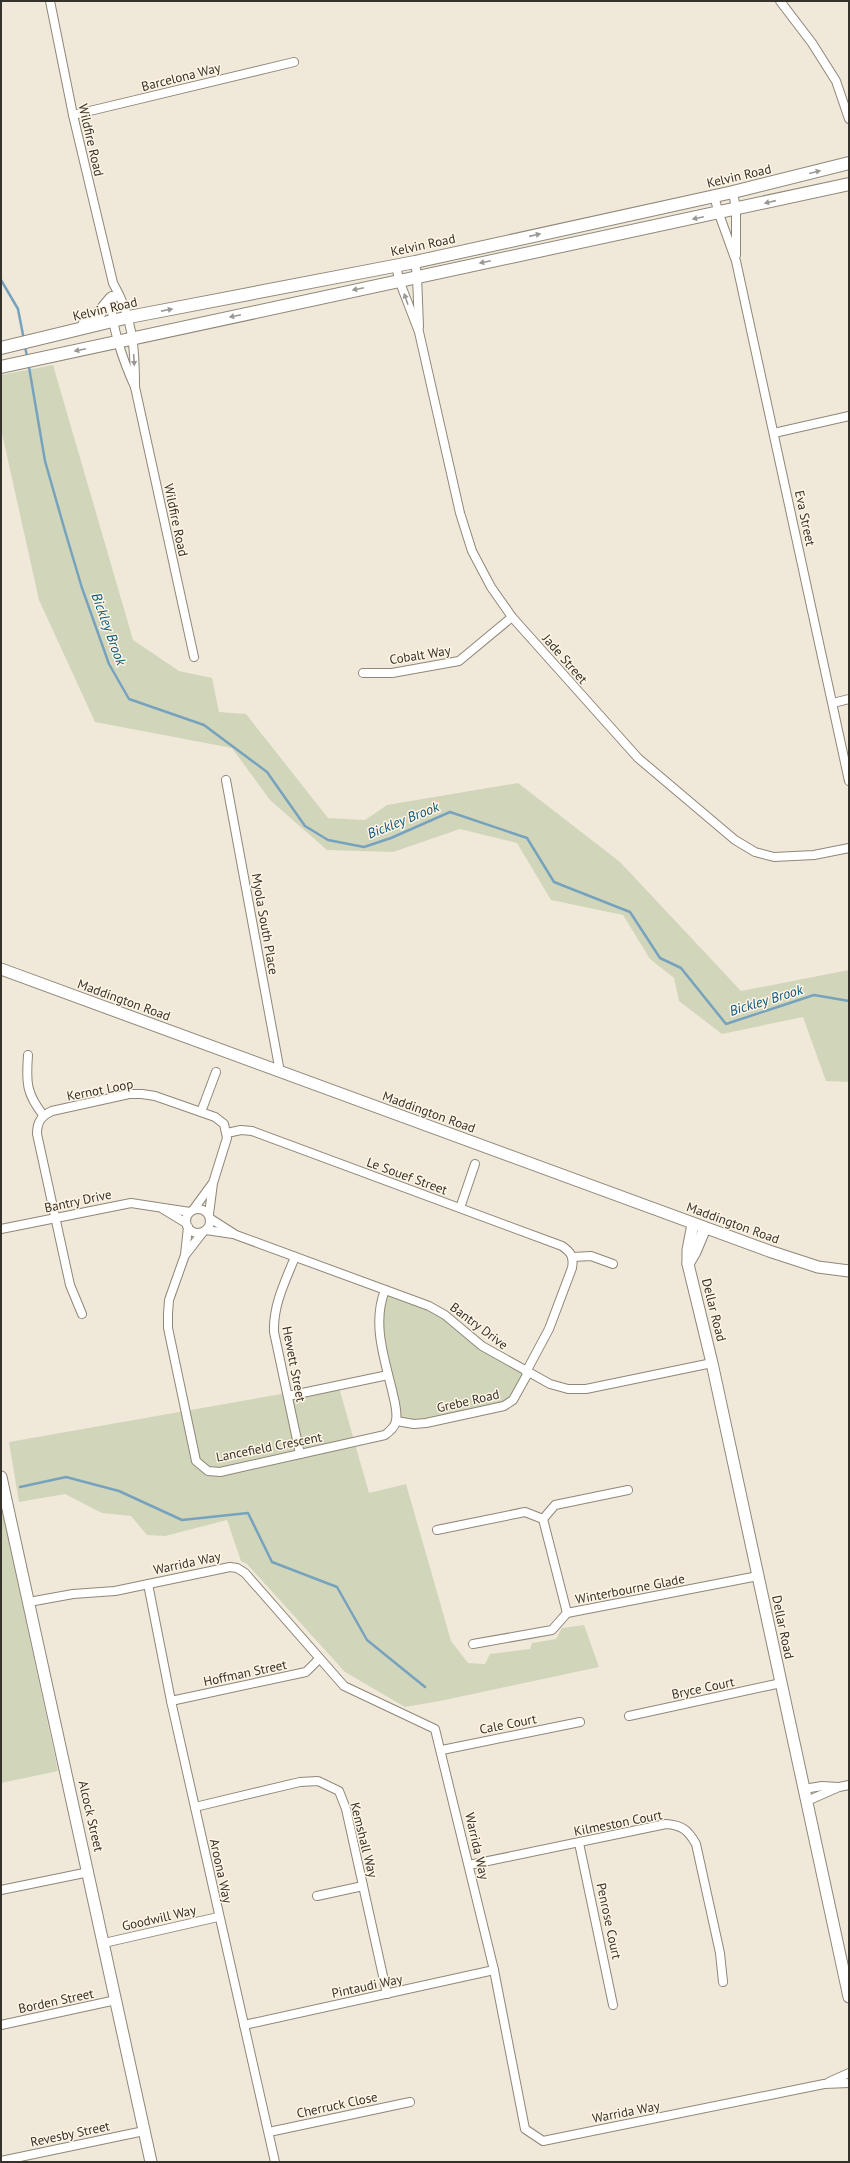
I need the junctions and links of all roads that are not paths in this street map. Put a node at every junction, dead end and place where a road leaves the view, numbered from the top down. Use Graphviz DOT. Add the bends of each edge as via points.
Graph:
graph roads {
  1 [pos="50,1"];
  2 [pos="780,1"];
  3 [pos="294,62"];
  4 [pos="73,115"];
  5 [pos="849,119"];
  6 [pos="849,163"];
  7 [pos="849,184"];
  8 [pos="733,192"];
  9 [pos="714,196"];
  10 [pos="736,209"];
  11 [pos="719,214"];
  12 [pos="500,243"];
  13 [pos="523,254"];
  14 [pos="736,261"];
  15 [pos="415,262"];
  16 [pos="396,265"];
  17 [pos="417,276"];
  18 [pos="399,280"];
  19 [pos="113,283"];
  20 [pos="111,299"];
  21 [pos="129,317"];
  22 [pos="114,321"];
  23 [pos="78,329"];
  24 [pos="419,332"];
  25 [pos="133,338"];
  26 [pos="118,341"];
  27 [pos="1,348"];
  28 [pos="1,367"];
  29 [pos="135,387"];
  30 [pos="849,416"];
  31 [pos="774,433"];
  32 [pos="512,617"];
  33 [pos="194,657"];
  34 [pos="363,673"];
  35 [pos="849,699"];
  36 [pos="833,703"];
  37 [pos="226,780"];
  38 [pos="849,781"];
  39 [pos="849,848"];
  40 [pos="1,969"];
  41 [pos="28,1055"];
  42 [pos="216,1072"];
  43 [pos="280,1072"];
  44 [pos="201,1112"];
  45 [pos="44,1116"];
  46 [pos="227,1133"];
  47 [pos="476,1164"];
  48 [pos="213,1183"];
  49 [pos="159,1207"];
  50 [pos="460,1208"];
  51 [pos="192,1211"];
  52 [pos="210,1216"];
  53 [pos="56,1218"];
  54 [pos="693,1224"];
  55 [pos="187,1225"];
  56 [pos="705,1228"];
  57 [pos="1,1229"];
  58 [pos="204,1231"];
  59 [pos="236,1235"];
  60 [pos="185,1255"];
  61 [pos="295,1257"];
  62 [pos="573,1257"];
  63 [pos="613,1264"];
  64 [pos="688,1264"];
  65 [pos="849,1271"];
  66 [pos="385,1290"];
  67 [pos="82,1314"];
  68 [pos="712,1363"];
  69 [pos="527,1372"];
  70 [pos="388,1375"];
  71 [pos="288,1396"];
  72 [pos="396,1421"];
  73 [pos="300,1454"];
  74 [pos="1,1477"];
  75 [pos="628,1490"];
  76 [pos="543,1519"];
  77 [pos="437,1530"];
  78 [pos="758,1576"];
  79 [pos="148,1584"];
  80 [pos="29,1602"];
  81 [pos="567,1613"];
  82 [pos="473,1644"];
  83 [pos="319,1659"];
  84 [pos="781,1683"];
  85 [pos="171,1700"];
  86 [pos="629,1716"];
  87 [pos="580,1722"];
  88 [pos="442,1750"];
  89 [pos="849,1785"];
  90 [pos="838,1787"];
  91 [pos="804,1789"];
  92 [pos="807,1800"];
  93 [pos="195,1807"];
  94 [pos="579,1843"];
  95 [pos="469,1864"];
  96 [pos="89,1872"];
  97 [pos="363,1886"];
  98 [pos="1,1890"];
  99 [pos="317,1896"];
  100 [pos="218,1917"];
  101 [pos="104,1943"];
  102 [pos="846,1963"];
  103 [pos="494,1970"];
  104 [pos="724,1982"];
  105 [pos="388,1994"];
  106 [pos="849,1997"];
  107 [pos="116,2000"];
  108 [pos="613,2005"];
  109 [pos="1,2025"];
  110 [pos="244,2025"];
  111 [pos="849,2073"];
  112 [pos="849,2083"];
  113 [pos="824,2084"];
  114 [pos="410,2102"];
  115 [pos="144,2131"];
  116 [pos="269,2132"];
  117 [pos="1,2161"];
  118 [pos="151,2162"];
  119 [pos="275,2162"];
  1 -- 4 [label="street, Wildfire Road"];
  2 -- 5 [label="street" via="812,43 836,81"];
  3 -- 4 [label="street, Barcelona Way"];
  4 -- 19 [label="street, Wildfire Road"];
  8 -- 6 [label="main road, Kelvin Road, one-way"];
  7 -- 10 [label="main road, one-way"];
  8 -- 9 [label="main road, Kelvin Road"];
  8 -- 10 [label="street, Eva Street"];
  9 -- 11 [label="street, Eva Street"];
  12 -- 9 [label="main road, Kelvin Road, one-way"];
  10 -- 11 [label="main road"];
  10 -- 14 [label="street, Eva Street"];
  11 -- 13 [label="main road, one-way"];
  11 -- 14 [label="street, Eva Street"];
  12 -- 13 [label="main road" via="502,250 507,253"];
  12 -- 15 [label="main road, Kelvin Road"];
  13 -- 17 [label="main road, one-way"];
  14 -- 31 [label="street, Eva Street"];
  15 -- 16 [label="main road, Kelvin Road"];
  15 -- 17 [label="street, Jade Street"];
  16 -- 18 [label="street, Jade Street"];
  21 -- 16 [label="main road, Kelvin Road, one-way"];
  17 -- 18 [label="main road"];
  17 -- 24 [label="street, Jade Street"];
  24 -- 18 [label="street, Jade Street, one-way"];
  18 -- 25 [label="main road, one-way"];
  19 -- 20 [label="street, Wildfire Road"];
  19 -- 21 [label="street, Wildfire Road"];
  20 -- 22 [label="street, Wildfire Road"];
  20 -- 23 [label="main road" via="96,317"];
  21 -- 22 [label="main road, Kelvin Road"];
  21 -- 25 [label="street, Wildfire Road"];
  22 -- 23 [label="main road, Kelvin Road"];
  22 -- 26 [label="street, Wildfire Road"];
  23 -- 27 [label="main road, Kelvin Road"];
  24 -- 32 [label="street, Jade Street" via="460,513 472,551 491,587"];
  25 -- 26 [label="main road"];
  25 -- 29 [label="street, Wildfire Road, one-way"];
  26 -- 28 [label="main road, one-way"];
  26 -- 29 [label="street, Wildfire Road"];
  29 -- 33 [label="street, Wildfire Road"];
  30 -- 31 [label="street"];
  31 -- 36 [label="street, Eva Street"];
  32 -- 34 [label="street, Cobalt Way" via="459,661 392,672"];
  32 -- 39 [label="street, Jade Street" via="638,758 735,840 755,852 774,857 814,855"];
  35 -- 36 [label="street"];
  36 -- 38 [label="street, Eva Street"];
  37 -- 43 [label="street, Myola South Place"];
  40 -- 43 [label="main road, Maddington Road"];
  41 -- 45 [label="street" via="27,1088 32,1102"];
  42 -- 44 [label="street"];
  43 -- 54 [label="main road, Maddington Road"];
  44 -- 45 [label="street, Kernot Loop" via="155,1096 135,1094 52,1111"];
  44 -- 46 [label="street, Kernot Loop" via="220,1121"];
  45 -- 53 [label="street" via="37,1126 37,1134"];
  46 -- 48 [label="street" via="227,1143"];
  46 -- 50 [label="street, Le Souef Street" via="252,1131"];
  47 -- 50 [label="street"];
  48 -- 51 [label="street"];
  48 -- 52 [label="street"];
  49 -- 51 [label="street, Bantry Drive"];
  49 -- 53 [label="street, Bantry Drive" via="131,1203"];
  49 -- 55 [label="street, Bantry Drive"];
  50 -- 62 [label="street, Le Souef Street" via="562,1246 569,1250"];
  51 -- 52 [label="street" via="202,1209"];
  51 -- 55 [label="street" via="187,1215"];
  52 -- 58 [label="street"];
  52 -- 59 [label="street, Bantry Drive"];
  53 -- 57 [label="street, Bantry Drive"];
  53 -- 67 [label="street" via="70,1285"];
  54 -- 56 [label="main road, Maddington Road"];
  54 -- 64 [label="main road, Dellar Road"];
  55 -- 58 [label="street" via="194,1232"];
  55 -- 60 [label="street, Lancefield Crescent"];
  56 -- 64 [label="main road"];
  56 -- 65 [label="main road, Maddington Road" via="818,1267"];
  58 -- 59 [label="street, Bantry Drive"];
  58 -- 60 [label="street, Lancefield Crescent"];
  59 -- 61 [label="street, Bantry Drive"];
  60 -- 73 [label="street, Lancefield Crescent" via="169,1300 168,1328 196,1461 208,1470 220,1472"];
  61 -- 66 [label="street, Bantry Drive"];
  61 -- 71 [label="street, Hewett Street" via="275,1310 274,1322"];
  62 -- 63 [label="street" via="591,1256"];
  62 -- 69 [label="street" via="572,1268 549,1329"];
  64 -- 68 [label="main road, Dellar Road"];
  66 -- 69 [label="street, Bantry Drive" via="438,1310 482,1346"];
  66 -- 70 [label="street" via="378,1313"];
  68 -- 69 [label="street, Bantry Drive" via="586,1389 568,1389 550,1384"];
  68 -- 78 [label="main road, Dellar Road"];
  69 -- 72 [label="street, Grebe Road" via="513,1400 504,1406 426,1423"];
  70 -- 71 [label="street"];
  70 -- 72 [label="street" via="397,1413"];
  71 -- 73 [label="street, Hewett Street"];
  72 -- 73 [label="street, Lancefield Crescent" via="385,1435"];
  74 -- 80 [label="main road, Alcock Street"];
  75 -- 76 [label="street" via="555,1505"];
  76 -- 77 [label="street" via="525,1512"];
  76 -- 81 [label="street, Winterbourne Glade"];
  78 -- 81 [label="street, Winterbourne Glade"];
  78 -- 84 [label="main road, Dellar Road"];
  79 -- 80 [label="street, Warrida Way"];
  79 -- 83 [label="street, Warrida Way" via="230,1567 237,1568 245,1572"];
  79 -- 85 [label="street, Aroona Way"];
  80 -- 96 [label="main road, Alcock Street"];
  81 -- 82 [label="street" via="552,1630"];
  83 -- 85 [label="street, Hoffman Street" via="306,1672"];
  83 -- 88 [label="street, Warrida Way" via="344,1686 435,1729"];
  84 -- 86 [label="street, Bryce Court"];
  84 -- 91 [label="main road, Dellar Road"];
  85 -- 93 [label="street, Aroona Way"];
  87 -- 88 [label="street, Cale Court"];
  88 -- 95 [label="street, Warrida Way"];
  89 -- 90 [label="street"];
  90 -- 91 [label="street"];
  90 -- 92 [label="street"];
  91 -- 92 [label="main road, Dellar Road"];
  92 -- 102 [label="main road, Dellar Road"];
  93 -- 97 [label="street, Kemshall Way" via="300,1782 318,1781 339,1791 346,1809"];
  93 -- 100 [label="street, Aroona Way"];
  94 -- 95 [label="street, Kilmeston Court"];
  94 -- 104 [label="street, Kilmeston Court" via="666,1824 677,1825 687,1830 696,1844"];
  94 -- 108 [label="street, Penrose Court"];
  95 -- 103 [label="street, Warrida Way"];
  96 -- 98 [label="street"];
  96 -- 101 [label="main road, Alcock Street"];
  97 -- 99 [label="street"];
  97 -- 105 [label="street, Kemshall Way"];
  100 -- 101 [label="street, Goodwill Way"];
  100 -- 110 [label="street, Aroona Way"];
  101 -- 107 [label="main road, Alcock Street"];
  102 -- 106 [label="main road, Dellar Road"];
  103 -- 105 [label="street, Pintaudi Way"];
  103 -- 113 [label="street, Warrida Way" via="526,2129 543,2141"];
  105 -- 110 [label="street, Pintaudi Way"];
  107 -- 109 [label="street, Borden Street"];
  107 -- 115 [label="main road, Alcock Street"];
  110 -- 116 [label="street, Aroona Way"];
  111 -- 113 [label="street, Warrida Way"];
  112 -- 113 [label="street, Warrida Way"];
  114 -- 116 [label="street, Cherruck Close"];
  115 -- 117 [label="street, Revesby Street"];
  115 -- 118 [label="main road, Alcock Street"];
  116 -- 119 [label="street, Aroona Way"];
}
